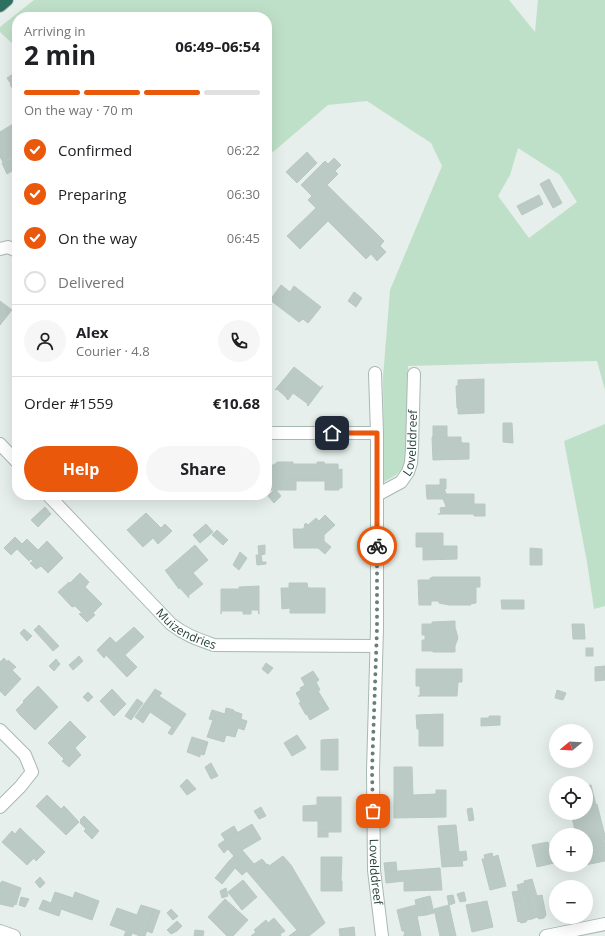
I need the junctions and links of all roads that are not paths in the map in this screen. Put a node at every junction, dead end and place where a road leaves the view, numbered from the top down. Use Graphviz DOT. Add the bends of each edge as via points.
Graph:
graph roads {
  1 [pos="7,0"];
  2 [pos="0,6"];
  3 [pos="0,249"];
  4 [pos="12,249"];
  5 [pos="375,373"];
  6 [pos="414,374"];
  7 [pos="272,433"];
  8 [pos="377,433"];
  9 [pos="0,444"];
  10 [pos="12,457"];
  11 [pos="377,495"];
  12 [pos="53,500"];
  13 [pos="376,646"];
  14 [pos="0,730"];
  15 [pos="0,807"];
  16 [pos="605,924"];
  17 [pos="0,931"];
  18 [pos="14,936"];
  19 [pos="382,936"];
  20 [pos="546,936"];
  1 -- 2 [label="highway"];
  3 -- 4 [label="street"];
  5 -- 8 [label="street, Lovelddreef"];
  6 -- 11 [label="street, Lovelddreef" via="411,463 401,482"];
  7 -- 8 [label="street"];
  8 -- 11 [label="street, Lovelddreef"];
  9 -- 10 [label="street"];
  11 -- 13 [label="street, Lovelddreef"];
  12 -- 13 [label="street, Muizendries" via="171,624 194,638 214,645"];
  13 -- 19 [label="street, Lovelddreef" via="372,771 374,870"];
  14 -- 15 [label="street" via="25,755 32,772"];
  16 -- 20 [label="street"];
  17 -- 18 [label="street"];
}
